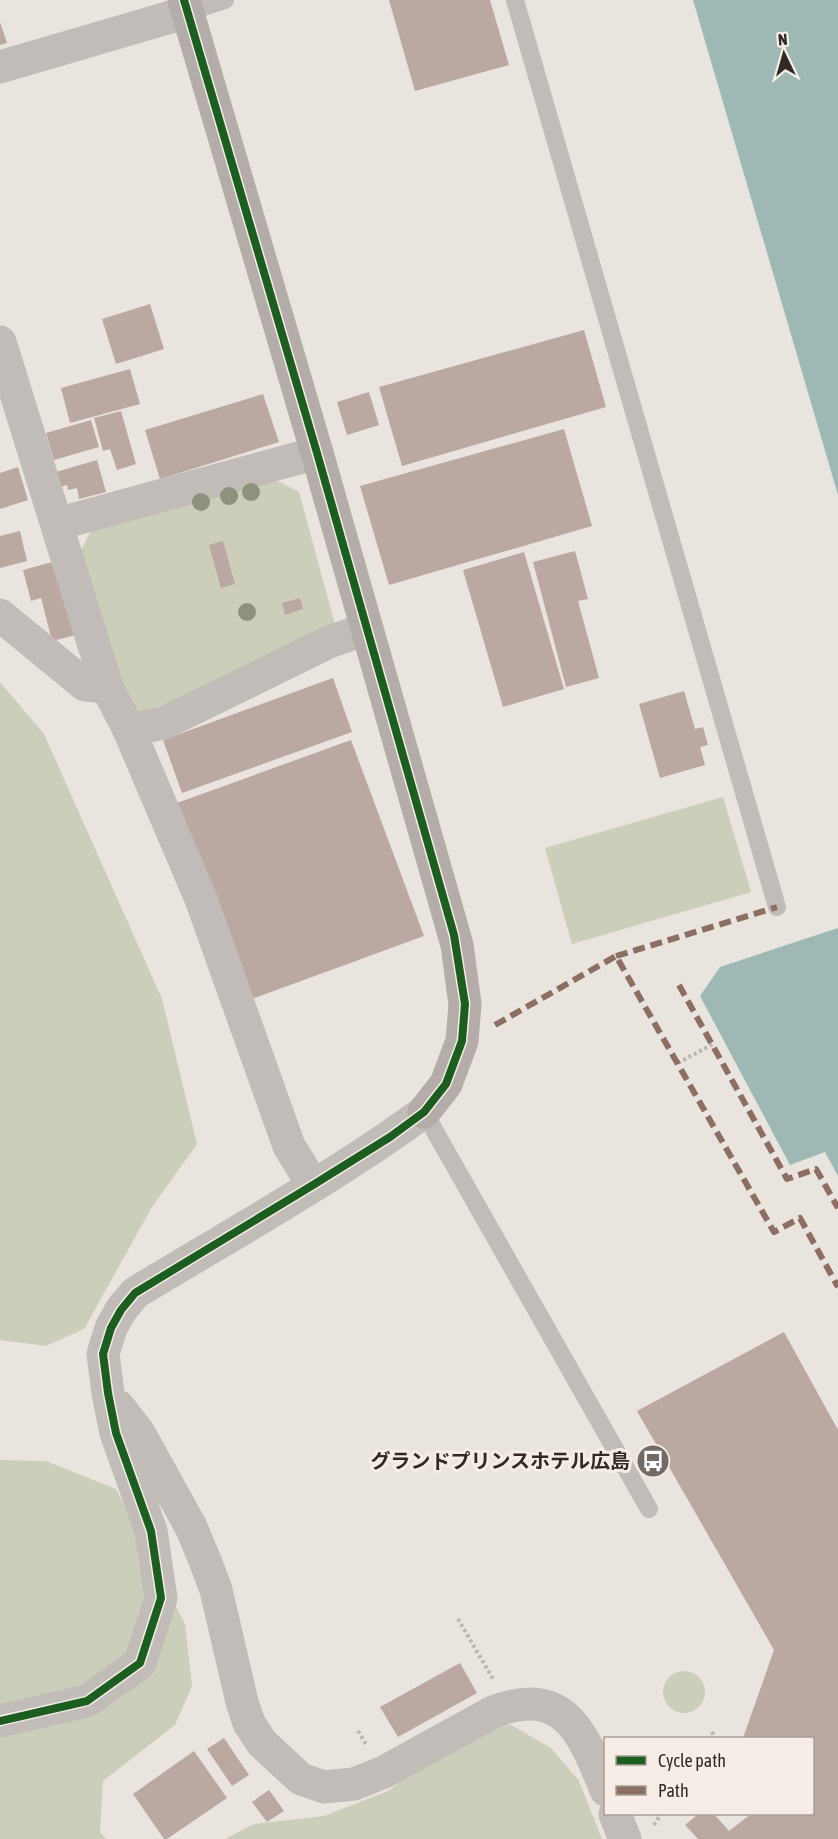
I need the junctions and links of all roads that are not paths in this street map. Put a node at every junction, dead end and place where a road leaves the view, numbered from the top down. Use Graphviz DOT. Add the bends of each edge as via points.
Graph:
graph roads {
  1 [pos="225,0"];
  2 [pos="516,0"];
  3 [pos="186,6"];
  4 [pos="0,67"];
  5 [pos="0,342"];
  6 [pos="317,453"];
  7 [pos="57,524"];
  8 [pos="0,615"];
  9 [pos="366,629"];
  10 [pos="107,687"];
  11 [pos="129,730"];
  12 [pos="777,908"];
  13 [pos="424,1112"];
  14 [pos="312,1185"];
  15 [pos="108,1393"];
  16 [pos="649,1509"];
  17 [pos="0,1721"];
  18 [pos="604,1785"];
  19 [pos="615,1815"];
  20 [pos="625,1839"];
  1 -- 3 [label="lane"];
  2 -- 12 [label="lane"];
  3 -- 4 [label="street"];
  3 -- 6 [label="street"];
  5 -- 7 [label="street"];
  6 -- 7 [label="street"];
  6 -- 9 [label="street"];
  7 -- 10 [label="street"];
  8 -- 10 [label="street" via="85,685"];
  9 -- 11 [label="street" via="329,642 164,723"];
  9 -- 13 [label="street" via="454,935 465,1004 462,1041 446,1084"];
  10 -- 11 [label="street"];
  11 -- 14 [label="street" via="201,899 289,1146"];
  13 -- 14 [label="street"];
  13 -- 16 [label="lane"];
  14 -- 15 [label="street" via="135,1293 111,1328 103,1354"];
  15 -- 17 [label="street" via="116,1433 151,1531 160,1598 140,1663 87,1701"];
  15 -- 18 [label="street" via="139,1433 191,1527 216,1590 249,1723 262,1743 301,1779 324,1787 354,1784 384,1772 493,1712 524,1703 539,1704 573,1723"];
  19 -- 20 [label="street"];
}
